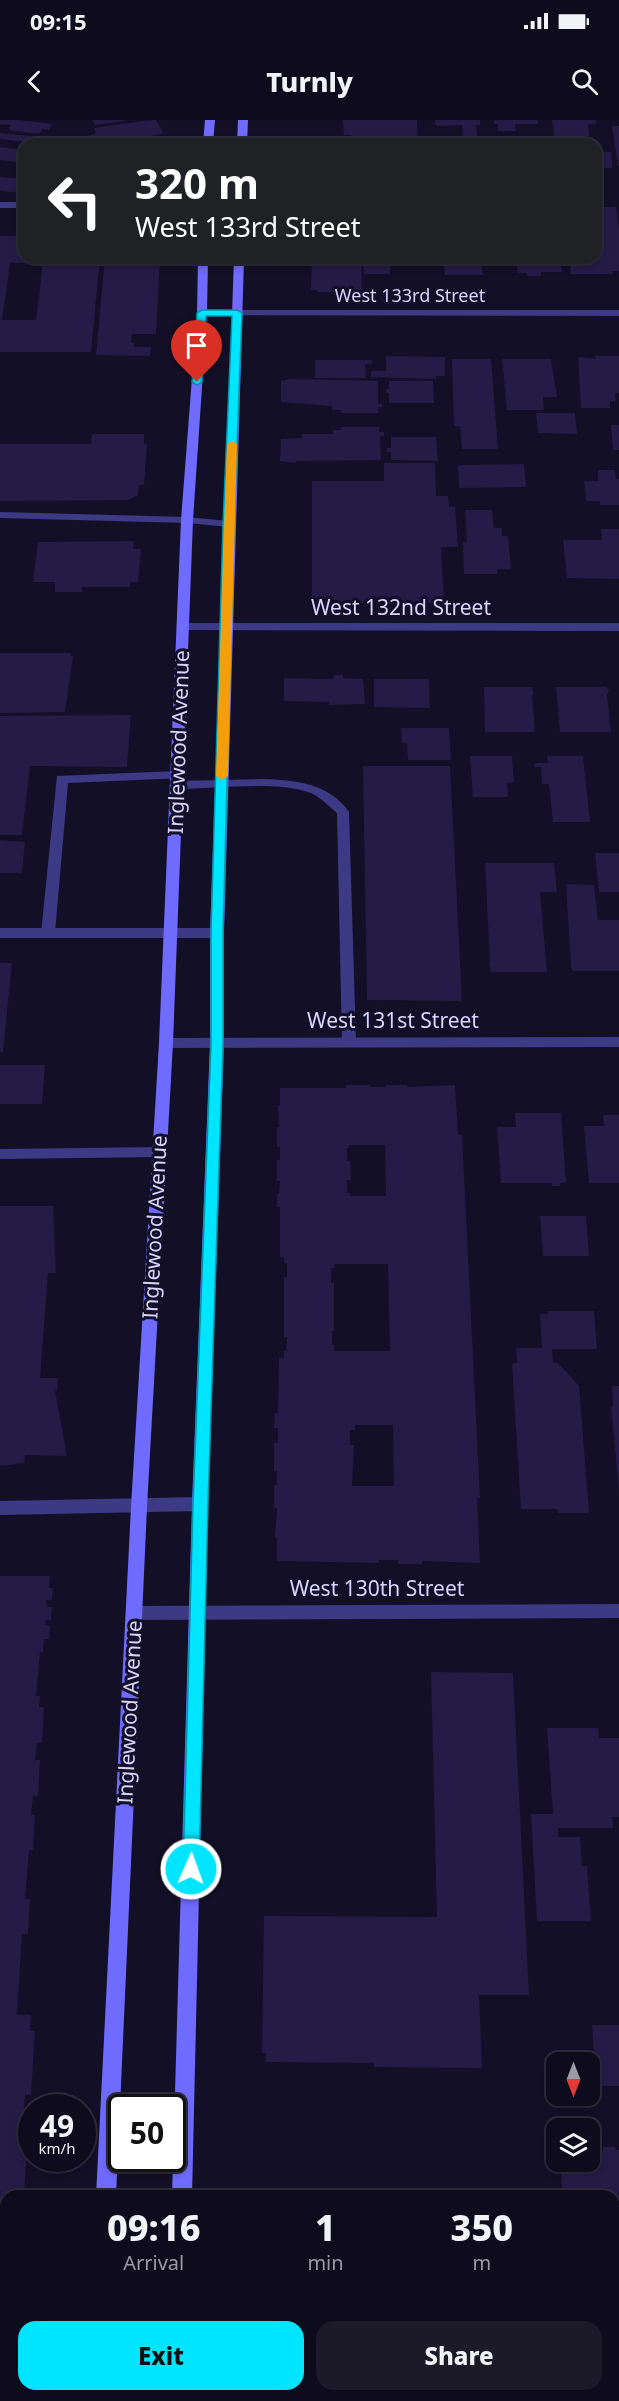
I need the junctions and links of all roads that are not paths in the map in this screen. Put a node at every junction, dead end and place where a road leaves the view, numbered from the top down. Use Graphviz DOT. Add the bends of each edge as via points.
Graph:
graph roads {
  1 [pos="210,120"];
  2 [pos="243,120"];
  3 [pos="208,138"];
  4 [pos="242,138"];
  5 [pos="0,205"];
  6 [pos="18,205"];
  7 [pos="203,264"];
  8 [pos="239,264"];
  9 [pos="202,313"];
  10 [pos="237,313"];
  11 [pos="619,313"];
  12 [pos="0,515"];
  13 [pos="187,520"];
  14 [pos="229,524"];
  15 [pos="184,627"];
  16 [pos="226,627"];
  17 [pos="619,627"];
  18 [pos="178,780"];
  19 [pos="222,785"];
  20 [pos="0,933"];
  21 [pos="48,933"];
  22 [pos="171,933"];
  23 [pos="217,933"];
  24 [pos="349,1042"];
  25 [pos="619,1042"];
  26 [pos="166,1043"];
  27 [pos="217,1043"];
  28 [pos="160,1152"];
  29 [pos="0,1154"];
  30 [pos="200,1504"];
  31 [pos="139,1507"];
  32 [pos="0,1508"];
  33 [pos="198,1611"];
  34 [pos="619,1611"];
  35 [pos="135,1613"];
  36 [pos="106,2190"];
  37 [pos="182,2190"];
  1 -- 3 [label="main road"];
  2 -- 4 [label="main road"];
  5 -- 6 [label="street"];
  7 -- 9 [label="main road, Inglewood Avenue"];
  8 -- 10 [label="main road, Inglewood Avenue"];
  9 -- 10 [label="street, West 133rd Street"];
  9 -- 13 [label="main road, Inglewood Avenue"];
  10 -- 11 [label="street, West 133rd Street"];
  10 -- 14 [label="main road, Inglewood Avenue"];
  12 -- 13 [label="street"];
  13 -- 14 [label="street"];
  13 -- 15 [label="main road, Inglewood Avenue"];
  14 -- 16 [label="main road, Inglewood Avenue"];
  15 -- 16 [label="street, West 132nd Street"];
  15 -- 18 [label="main road, Inglewood Avenue"];
  16 -- 17 [label="street, West 132nd Street"];
  16 -- 19 [label="main road, Inglewood Avenue"];
  18 -- 19 [label="street"];
  18 -- 21 [label="street" via="62,779"];
  18 -- 22 [label="main road, Inglewood Avenue"];
  19 -- 23 [label="main road, Inglewood Avenue"];
  19 -- 24 [label="street" via="311,788 343,812"];
  20 -- 21 [label="street"];
  21 -- 22 [label="street"];
  22 -- 23 [label="street"];
  22 -- 26 [label="main road, Inglewood Avenue"];
  23 -- 27 [label="main road, Inglewood Avenue"];
  24 -- 25 [label="street, West 131st Street"];
  24 -- 27 [label="street, West 131st Street"];
  26 -- 27 [label="street, West 131st Street"];
  26 -- 28 [label="main road, Inglewood Avenue"];
  27 -- 30 [label="main road, Inglewood Avenue"];
  28 -- 29 [label="street"];
  28 -- 31 [label="main road, Inglewood Avenue"];
  30 -- 31 [label="street"];
  30 -- 33 [label="main road, Inglewood Avenue"];
  31 -- 32 [label="street"];
  31 -- 35 [label="main road, Inglewood Avenue"];
  33 -- 34 [label="street, West 130th Street"];
  33 -- 35 [label="street, West 130th Street"];
  33 -- 37 [label="main road, Inglewood Avenue"];
  35 -- 36 [label="main road, Inglewood Avenue"];
}
